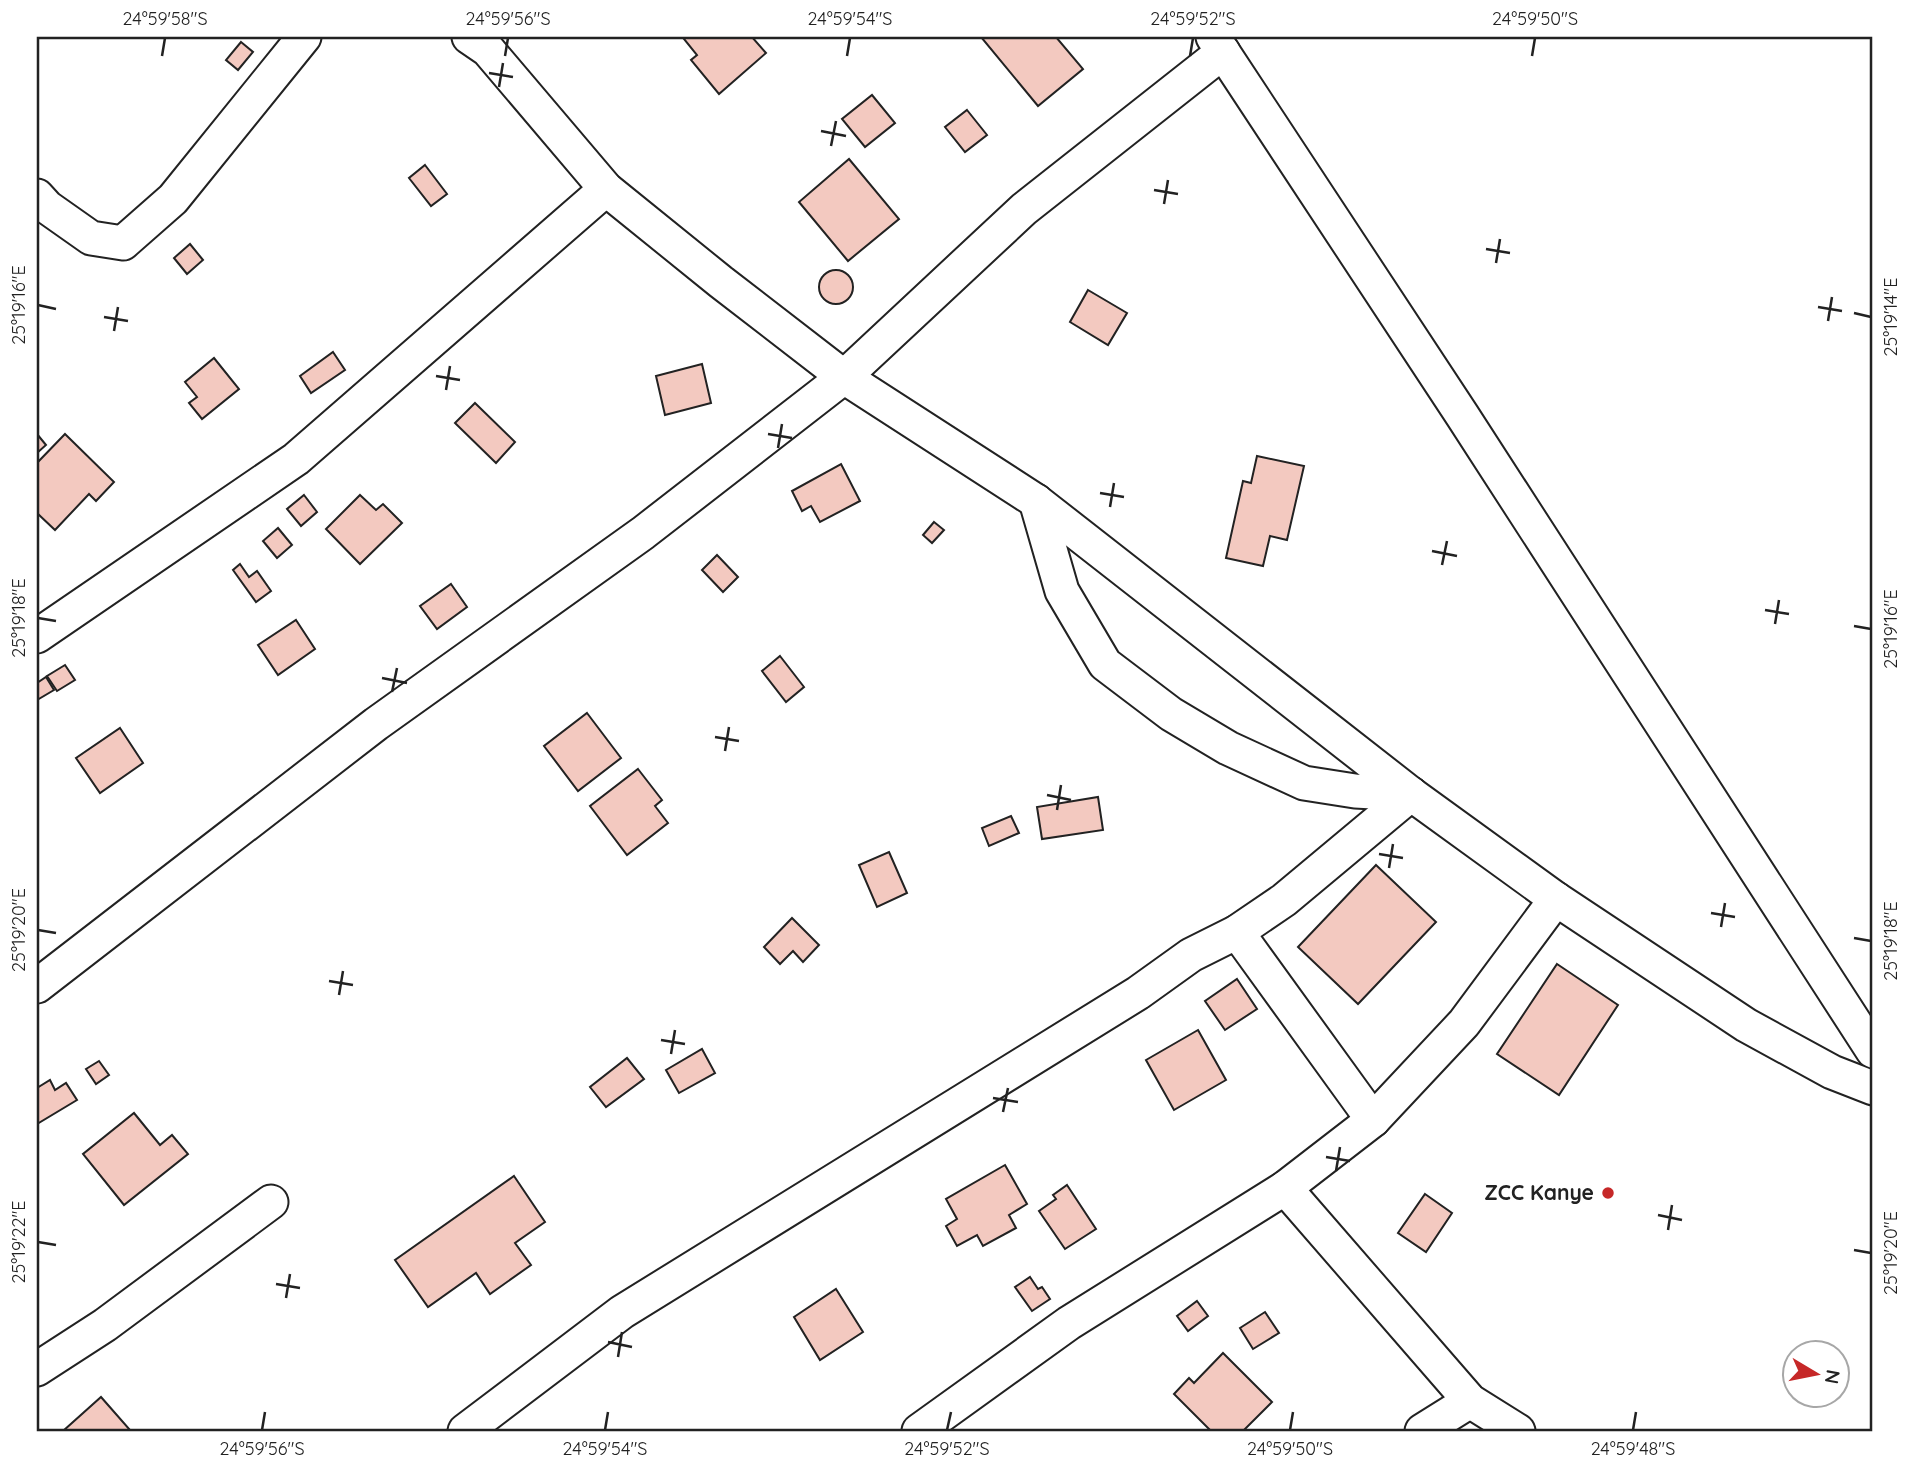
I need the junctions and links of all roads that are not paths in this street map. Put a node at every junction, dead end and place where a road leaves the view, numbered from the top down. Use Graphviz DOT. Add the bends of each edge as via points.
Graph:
graph roads {
  1 [pos="304,37"];
  2 [pos="469,37"];
  3 [pos="1218,45"];
  4 [pos="606,188"];
  5 [pos="37,196"];
  6 [pos="844,377"];
  7 [pos="1036,501"];
  8 [pos="37,636"];
  9 [pos="1411,794"];
  10 [pos="1556,899"];
  11 [pos="1237,932"];
  12 [pos="37,986"];
  13 [pos="1873,1051"];
  14 [pos="1873,1087"];
  15 [pos="1373,1120"];
  16 [pos="1285,1188"];
  17 [pos="271,1202"];
  18 [pos="37,1369"];
  19 [pos="1470,1401"];
  20 [pos="465,1431"];
  21 [pos="919,1431"];
  22 [pos="1422,1431"];
  23 [pos="1518,1431"];
  1 -- 5 [label="street" via="173,199 123,243 91,238"];
  2 -- 4 [label="street" via="488,50"];
  3 -- 6 [label="street" via="1024,209"];
  3 -- 13 [label="street"];
  4 -- 6 [label="street"];
  4 -- 8 [label="street" via="296,459"];
  6 -- 7 [label="street"];
  6 -- 12 [label="street" via="643,533 376,724"];
  7 -- 9 [label="street"];
  7 -- 9 [label="street" via="1062,592 1105,664 1171,714 1228,748 1304,783"];
  9 -- 10 [label="street"];
  9 -- 11 [label="street" via="1284,900"];
  10 -- 14 [label="street" via="1746,1025 1832,1072"];
  10 -- 15 [label="street" via="1464,1023"];
  11 -- 15 [label="street"];
  11 -- 20 [label="street" via="1191,955 1138,993 622,1312"];
  15 -- 16 [label="street"];
  16 -- 19 [label="street"];
  16 -- 21 [label="street" via="1069,1322"];
  17 -- 18 [label="street" via="105,1325"];
  19 -- 22 [label="street"];
  19 -- 23 [label="street"];
}
